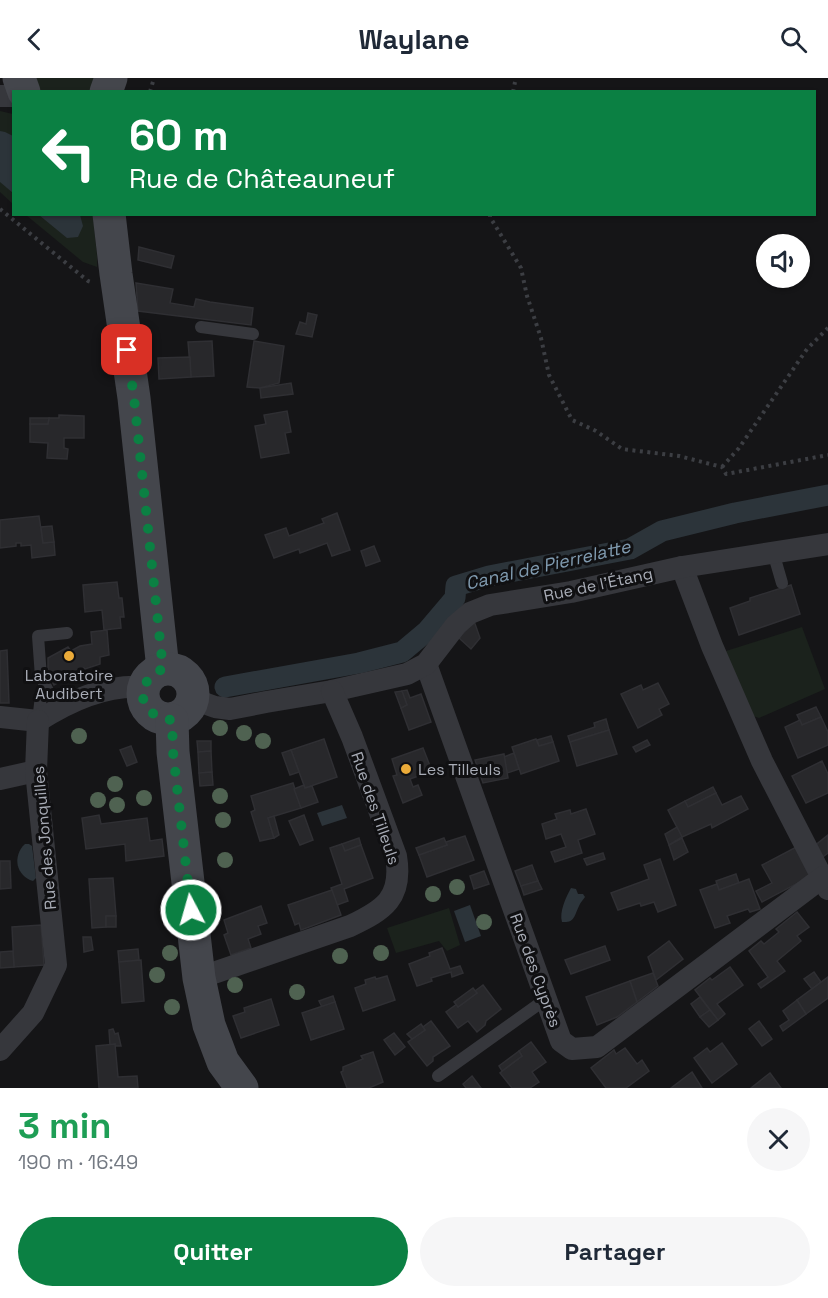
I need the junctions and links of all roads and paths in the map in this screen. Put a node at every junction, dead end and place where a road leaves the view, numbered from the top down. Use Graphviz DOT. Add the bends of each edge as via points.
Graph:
graph roads {
  1 [pos="515,82"];
  2 [pos="513,90"];
  3 [pos="0,209"];
  4 [pos="109,216"];
  5 [pos="490,216"];
  6 [pos="118,287"];
  7 [pos="201,327"];
  8 [pos="828,328"];
  9 [pos="253,334"];
  10 [pos="828,455"];
  11 [pos="722,467"];
  12 [pos="828,544"];
  13 [pos="773,552"];
  14 [pos="682,567"];
  15 [pos="782,583"];
  16 [pos="67,633"];
  17 [pos="426,664"];
  18 [pos="154,678"];
  19 [pos="332,692"];
  20 [pos="183,710"];
  21 [pos="0,717"];
  22 [pos="38,721"];
  23 [pos="36,771"];
  24 [pos="0,780"];
  25 [pos="826,883"];
  26 [pos="199,978"];
  27 [pos="546,999"];
  28 [pos="0,1050"];
  29 [pos="438,1076"];
  30 [pos="242,1088"];
  1 -- 2 [label="path"];
  3 -- 6 [label="path" via="88,281"];
  4 -- 6 [label="main road"];
  5 -- 11 [label="path" via="521,268 549,375 572,420 622,449 679,456"];
  6 -- 18 [label="main road" via="134,398"];
  7 -- 9 [label="lane"];
  8 -- 11 [label="path" via="807,349"];
  10 -- 11 [label="path" via="726,474"];
  12 -- 13 [label="street, Rue de l'Étang"];
  13 -- 14 [label="street, Rue de l'Étang"];
  13 -- 15 [label="lane"];
  14 -- 17 [label="street, Rue de l'Étang" via="490,605 470,613 456,625"];
  14 -- 25 [label="street" via="762,761"];
  16 -- 22 [label="lane" via="38,636 41,677 48,691 41,696"];
  17 -- 19 [label="street, Rue de l'Étang" via="407,674"];
  17 -- 27 [label="street, Rue des Cyprès"];
  18 -- 20 [label="main road" via="171,669 186,676 194,691"];
  18 -- 20 [label="main road" via="143,697 152,714 161,719"];
  18 -- 22 [label="street" via="134,686 108,688"];
  19 -- 20 [label="street, Rue de l'Étang" via="230,709"];
  19 -- 26 [label="street, Rue des Tilleuls" via="396,856 398,878 392,898 371,916 350,926"];
  20 -- 26 [label="main road" via="175,763"];
  21 -- 22 [label="street"];
  22 -- 23 [label="street, Rue des Jonquilles"];
  23 -- 24 [label="street"];
  23 -- 28 [label="street, Rue des Jonquilles" via="56,965 33,1013"];
  25 -- 27 [label="street, Rue des Cyprès" via="597,1047 572,1049 561,1041"];
  26 -- 30 [label="main road" via="209,1025 223,1062"];
  27 -- 29 [label="lane"];
}
